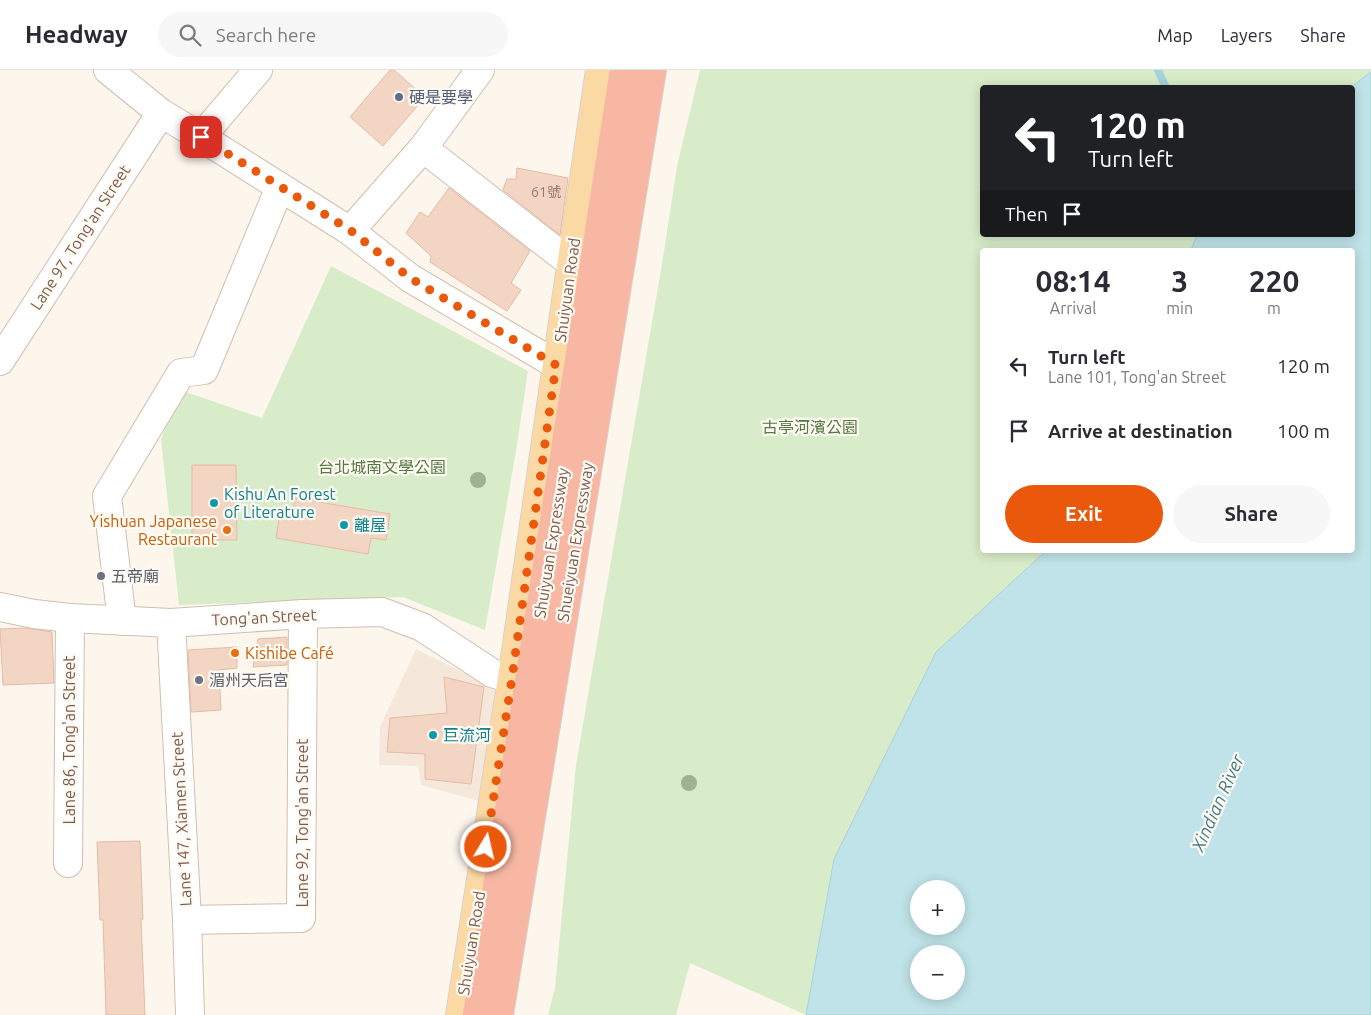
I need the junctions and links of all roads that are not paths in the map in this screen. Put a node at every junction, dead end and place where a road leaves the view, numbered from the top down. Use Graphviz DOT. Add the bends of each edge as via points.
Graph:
graph roads {
  1 [pos="108,70"];
  2 [pos="258,70"];
  3 [pos="480,70"];
  4 [pos="600,70"];
  5 [pos="624,70"];
  6 [pos="652,70"];
  7 [pos="161,113"];
  8 [pos="201,137"];
  9 [pos="423,148"];
  10 [pos="280,188"];
  11 [pos="350,230"];
  12 [pos="571,263"];
  13 [pos="0,361"];
  14 [pos="556,365"];
  15 [pos="0,607"];
  16 [pos="303,614"];
  17 [pos="70,618"];
  18 [pos="122,620"];
  19 [pos="171,623"];
  20 [pos="512,678"];
  21 [pos="68,863"];
  22 [pos="187,920"];
  23 [pos="190,1015"];
  24 [pos="460,1015"];
  25 [pos="477,1015"];
  26 [pos="499,1015"];
  1 -- 7 [label="street"];
  2 -- 8 [label="street"];
  3 -- 9 [label="street"];
  4 -- 12 [label="main road, Shuiyuan Road"];
  5 -- 25 [label="highway, Shuiyuan Expressway"];
  6 -- 26 [label="highway, Shueiyuan Expressway"];
  7 -- 8 [label="street"];
  7 -- 13 [label="street, Lane 97, Tong'an Street"];
  8 -- 10 [label="street"];
  9 -- 11 [label="street"];
  9 -- 12 [label="street"];
  10 -- 11 [label="street"];
  10 -- 18 [label="street" via="204,370 181,373 107,496"];
  11 -- 14 [label="street" via="410,278"];
  12 -- 14 [label="main road, Shuiyuan Road"];
  14 -- 20 [label="main road, Shuiyuan Road"];
  15 -- 17 [label="street, Tong'an Street"];
  16 -- 19 [label="street, Tong'an Street"];
  16 -- 20 [label="street, Tong'an Street" via="382,612 422,627 492,673"];
  16 -- 22 [label="street, Lane 92, Tong'an Street" via="301,918"];
  17 -- 18 [label="street, Tong'an Street"];
  17 -- 21 [label="street, Lane 86, Tong'an Street"];
  18 -- 19 [label="street, Tong'an Street"];
  19 -- 22 [label="street, Lane 147, Xiamen Street"];
  20 -- 24 [label="main road, Shuiyuan Road"];
  22 -- 23 [label="street, Lane 147, Xiamen Street"];
}
